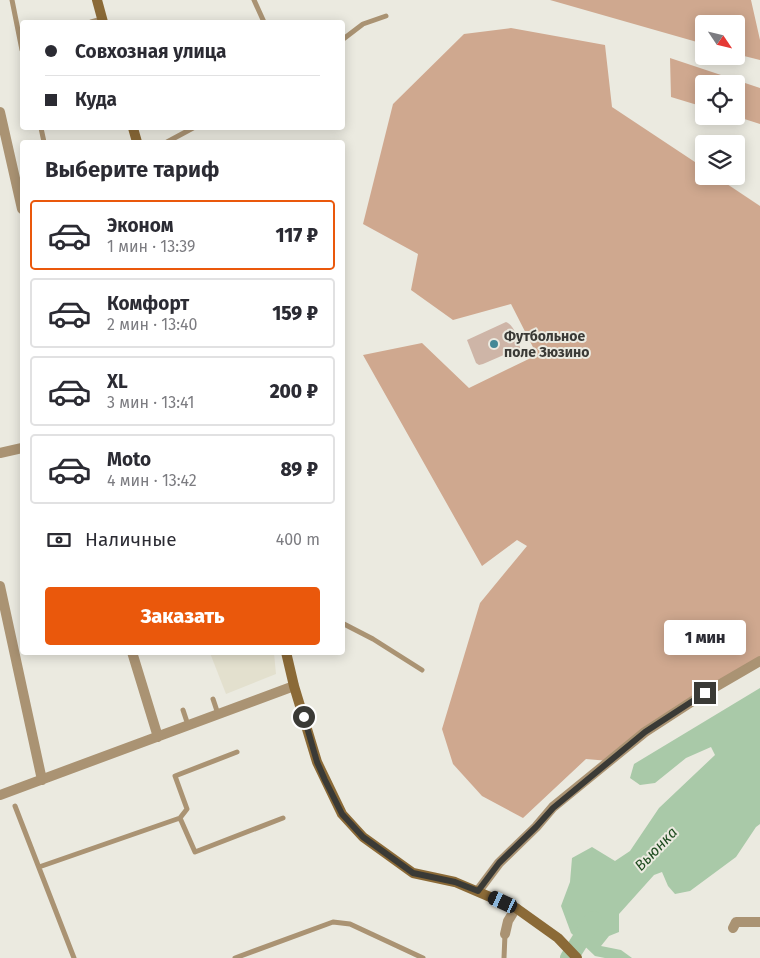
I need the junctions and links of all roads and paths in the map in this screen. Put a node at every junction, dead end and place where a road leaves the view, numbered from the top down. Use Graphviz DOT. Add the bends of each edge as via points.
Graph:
graph roads {
  1 [pos="12,0"];
  2 [pos="97,0"];
  3 [pos="254,0"];
  4 [pos="386,16"];
  5 [pos="103,20"];
  6 [pos="263,20"];
  7 [pos="20,37"];
  8 [pos="345,38"];
  9 [pos="0,112"];
  10 [pos="189,130"];
  11 [pos="171,140"];
  12 [pos="20,199"];
  13 [pos="20,448"];
  14 [pos="0,453"];
  15 [pos="0,586"];
  16 [pos="345,624"];
  17 [pos="133,655"];
  18 [pos="287,655"];
  19 [pos="760,661"];
  20 [pos="422,670"];
  21 [pos="294,686"];
  22 [pos="213,699"];
  23 [pos="183,710"];
  24 [pos="218,714"];
  25 [pos="188,725"];
  26 [pos="158,737"];
  27 [pos="237,752"];
  28 [pos="42,780"];
  29 [pos="0,795"];
  30 [pos="16,806"];
  31 [pos="180,818"];
  32 [pos="283,818"];
  33 [pos="39,867"];
  34 [pos="478,891"];
  35 [pos="516,908"];
  36 [pos="760,922"];
  37 [pos="733,928"];
  38 [pos="505,934"];
  39 [pos="74,958"];
  40 [pos="235,958"];
  41 [pos="423,958"];
  42 [pos="504,958"];
  43 [pos="577,958"];
  1 -- 7 [label="lane"];
  2 -- 5 [label="street"];
  3 -- 6 [label="lane"];
  4 -- 8 [label="lane" via="363,24"];
  9 -- 12 [label="street"];
  10 -- 11 [label="lane"];
  13 -- 14 [label="street"];
  15 -- 28 [label="street"];
  16 -- 20 [label="lane"];
  17 -- 26 [label="street"];
  18 -- 21 [label="street"];
  19 -- 34 [label="street" via="645,732 553,808 499,863"];
  21 -- 24 [label="street"];
  21 -- 34 [label="street" via="317,762 342,814 363,837 413,873 455,882"];
  22 -- 24 [label="lane"];
  23 -- 25 [label="lane"];
  24 -- 25 [label="street"];
  25 -- 26 [label="street"];
  26 -- 28 [label="street"];
  27 -- 31 [label="lane" via="175,776 187,808"];
  28 -- 29 [label="street"];
  30 -- 33 [label="lane"];
  31 -- 32 [label="lane" via="195,852"];
  31 -- 33 [label="lane"];
  33 -- 39 [label="lane"];
  34 -- 35 [label="street"];
  35 -- 38 [label="street"];
  35 -- 43 [label="street" via="558,938"];
  36 -- 37 [label="street" via="736,922"];
  38 -- 42 [label="lane"];
  40 -- 41 [label="lane" via="333,922 350,924"];
}
